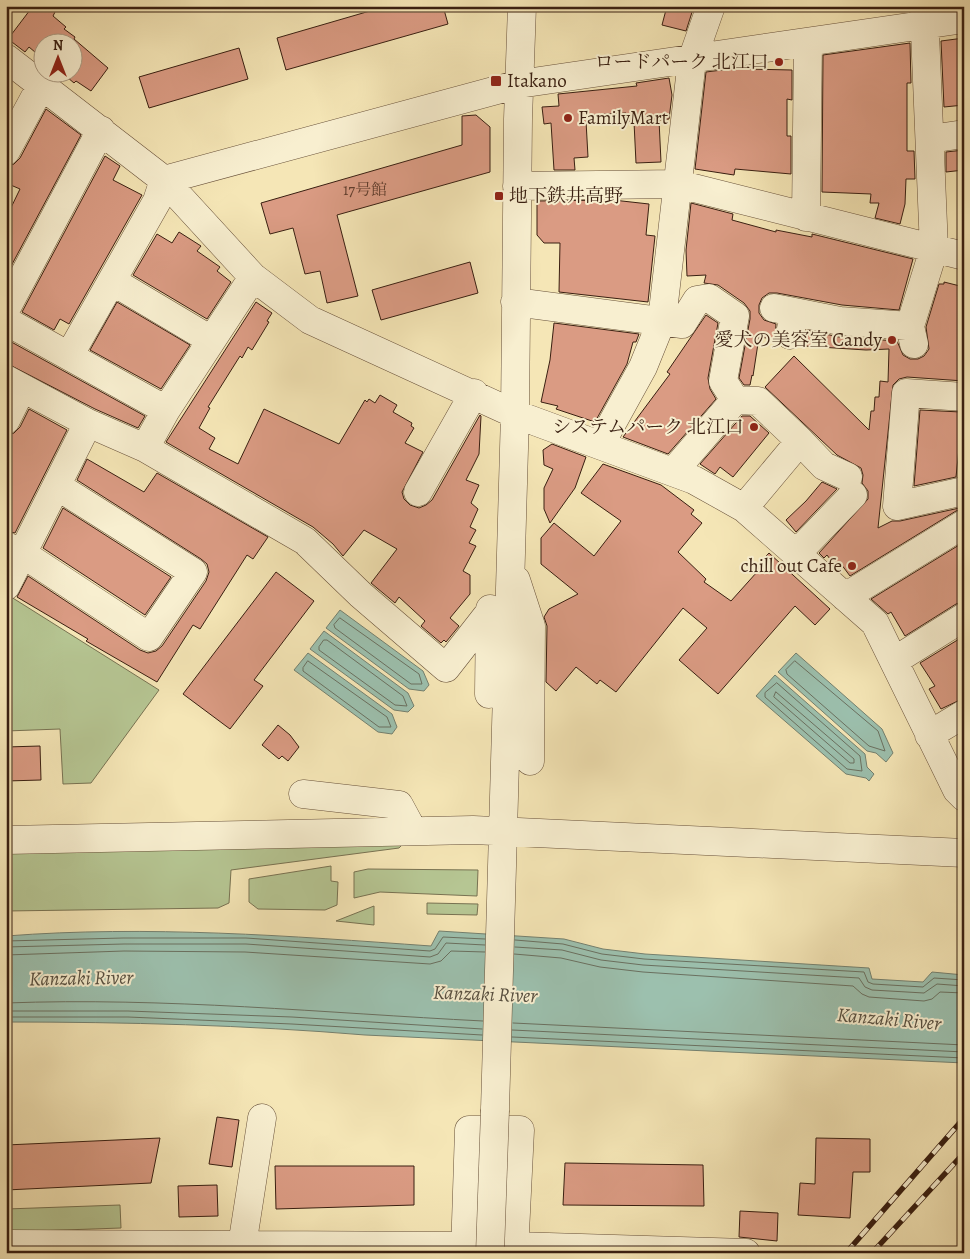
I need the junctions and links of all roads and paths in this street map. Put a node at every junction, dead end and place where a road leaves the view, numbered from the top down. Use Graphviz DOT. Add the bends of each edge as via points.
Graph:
graph roads {
  1 [pos="522,6"];
  2 [pos="711,6"];
  3 [pos="925,15"];
  4 [pos="964,19"];
  5 [pos="808,42"];
  6 [pos="6,58"];
  7 [pos="692,60"];
  8 [pos="42,84"];
  9 [pos="519,84"];
  10 [pos="101,130"];
  11 [pos="964,134"];
  12 [pos="930,139"];
  13 [pos="6,151"];
  14 [pos="164,180"];
  15 [pos="678,184"];
  16 [pos="517,186"];
  17 [pos="806,217"];
  18 [pos="934,249"];
  19 [pos="964,256"];
  20 [pos="253,277"];
  21 [pos="112,281"];
  22 [pos="515,302"];
  23 [pos="6,309"];
  24 [pos="786,318"];
  25 [pos="662,320"];
  26 [pos="6,321"];
  27 [pos="211,340"];
  28 [pos="69,356"];
  29 [pos="14,383"];
  30 [pos="474,394"];
  31 [pos="964,397"];
  32 [pos="735,400"];
  33 [pos="166,410"];
  34 [pos="515,414"];
  35 [pos="6,420"];
  36 [pos="88,423"];
  37 [pos="800,441"];
  38 [pos="600,445"];
  39 [pos="146,448"];
  40 [pos="673,472"];
  41 [pos="57,486"];
  42 [pos="964,491"];
  43 [pos="418,492"];
  44 [pos="744,508"];
  45 [pos="964,524"];
  46 [pos="14,550"];
  47 [pos="796,554"];
  48 [pos="510,562"];
  49 [pos="6,586"];
  50 [pos="845,598"];
  51 [pos="489,613"];
  52 [pos="964,617"];
  53 [pos="894,661"];
  54 [pos="964,714"];
  55 [pos="930,735"];
  56 [pos="488,761"];
  57 [pos="530,761"];
  58 [pos="303,794"];
  59 [pos="964,796"];
  60 [pos="413,831"];
  61 [pos="6,840"];
  62 [pos="503,842"];
  63 [pos="964,853"];
  64 [pos="262,1118"];
  65 [pos="6,1244"];
  66 [pos="232,1248"];
  67 [pos="490,1250"];
  68 [pos="692,1251"];
  69 [pos="746,1253"];
  1 -- 9 [label="street"];
  2 -- 7 [label="street"];
  3 -- 4 [label="street"];
  3 -- 5 [label="street"];
  3 -- 12 [label="street"];
  5 -- 7 [label="street"];
  5 -- 17 [label="street"];
  6 -- 8 [label="street"];
  7 -- 9 [label="street"];
  7 -- 15 [label="street"];
  8 -- 10 [label="street"];
  8 -- 13 [label="street"];
  9 -- 14 [label="street"];
  9 -- 16 [label="street"];
  10 -- 14 [label="street"];
  10 -- 23 [label="street"];
  11 -- 12 [label="street"];
  12 -- 18 [label="street"];
  14 -- 20 [label="street"];
  14 -- 21 [label="street" via="157,201"];
  15 -- 16 [label="street"];
  15 -- 17 [label="street"];
  15 -- 25 [label="street"];
  16 -- 22 [label="street"];
  17 -- 18 [label="street"];
  18 -- 19 [label="street"];
  18 -- 24 [label="street" via="912,335 840,321"];
  20 -- 27 [label="street"];
  20 -- 30 [label="street" via="310,320"];
  21 -- 27 [label="street"];
  21 -- 28 [label="street"];
  22 -- 25 [label="street"];
  22 -- 34 [label="street"];
  25 -- 32 [label="street" via="682,324 697,300 709,298 735,316 723,381"];
  25 -- 38 [label="street" via="643,367"];
  26 -- 28 [label="street"];
  27 -- 33 [label="street"];
  28 -- 33 [label="street"];
  29 -- 35 [label="street"];
  29 -- 36 [label="street"];
  30 -- 34 [label="street"];
  30 -- 43 [label="street"];
  31 -- 42 [label="street" via="906,394 897,506"];
  32 -- 37 [label="street" via="758,401"];
  32 -- 40 [label="street"];
  33 -- 39 [label="street"];
  34 -- 38 [label="street"];
  34 -- 48 [label="street"];
  36 -- 39 [label="street"];
  36 -- 41 [label="street"];
  37 -- 44 [label="street"];
  37 -- 47 [label="street" via="824,466 851,486"];
  38 -- 40 [label="street"];
  39 -- 51 [label="street" via="306,541 361,596 446,668"];
  40 -- 44 [label="street"];
  41 -- 46 [label="street"];
  41 -- 46 [label="street" via="193,572 149,637"];
  44 -- 47 [label="street"];
  45 -- 50 [label="street"];
  46 -- 49 [label="street"];
  47 -- 50 [label="street"];
  48 -- 51 [label="street"];
  48 -- 57 [label="street" via="531,626"];
  48 -- 62 [label="street"];
  50 -- 53 [label="street" via="875,624"];
  51 -- 56 [label="street"];
  52 -- 53 [label="street"];
  53 -- 55 [label="street"];
  54 -- 55 [label="street"];
  55 -- 59 [label="street" via="957,790"];
  58 -- 60 [label="street" via="399,805"];
  60 -- 61 [label="street"];
  60 -- 62 [label="street"];
  62 -- 63 [label="street"];
  62 -- 67 [label="street, bridge"];
  64 -- 66 [label="street"];
  65 -- 66 [label="street"];
  66 -- 67 [label="street"];
  67 -- 68 [label="street"];
  68 -- 69 [label="street"];
}
